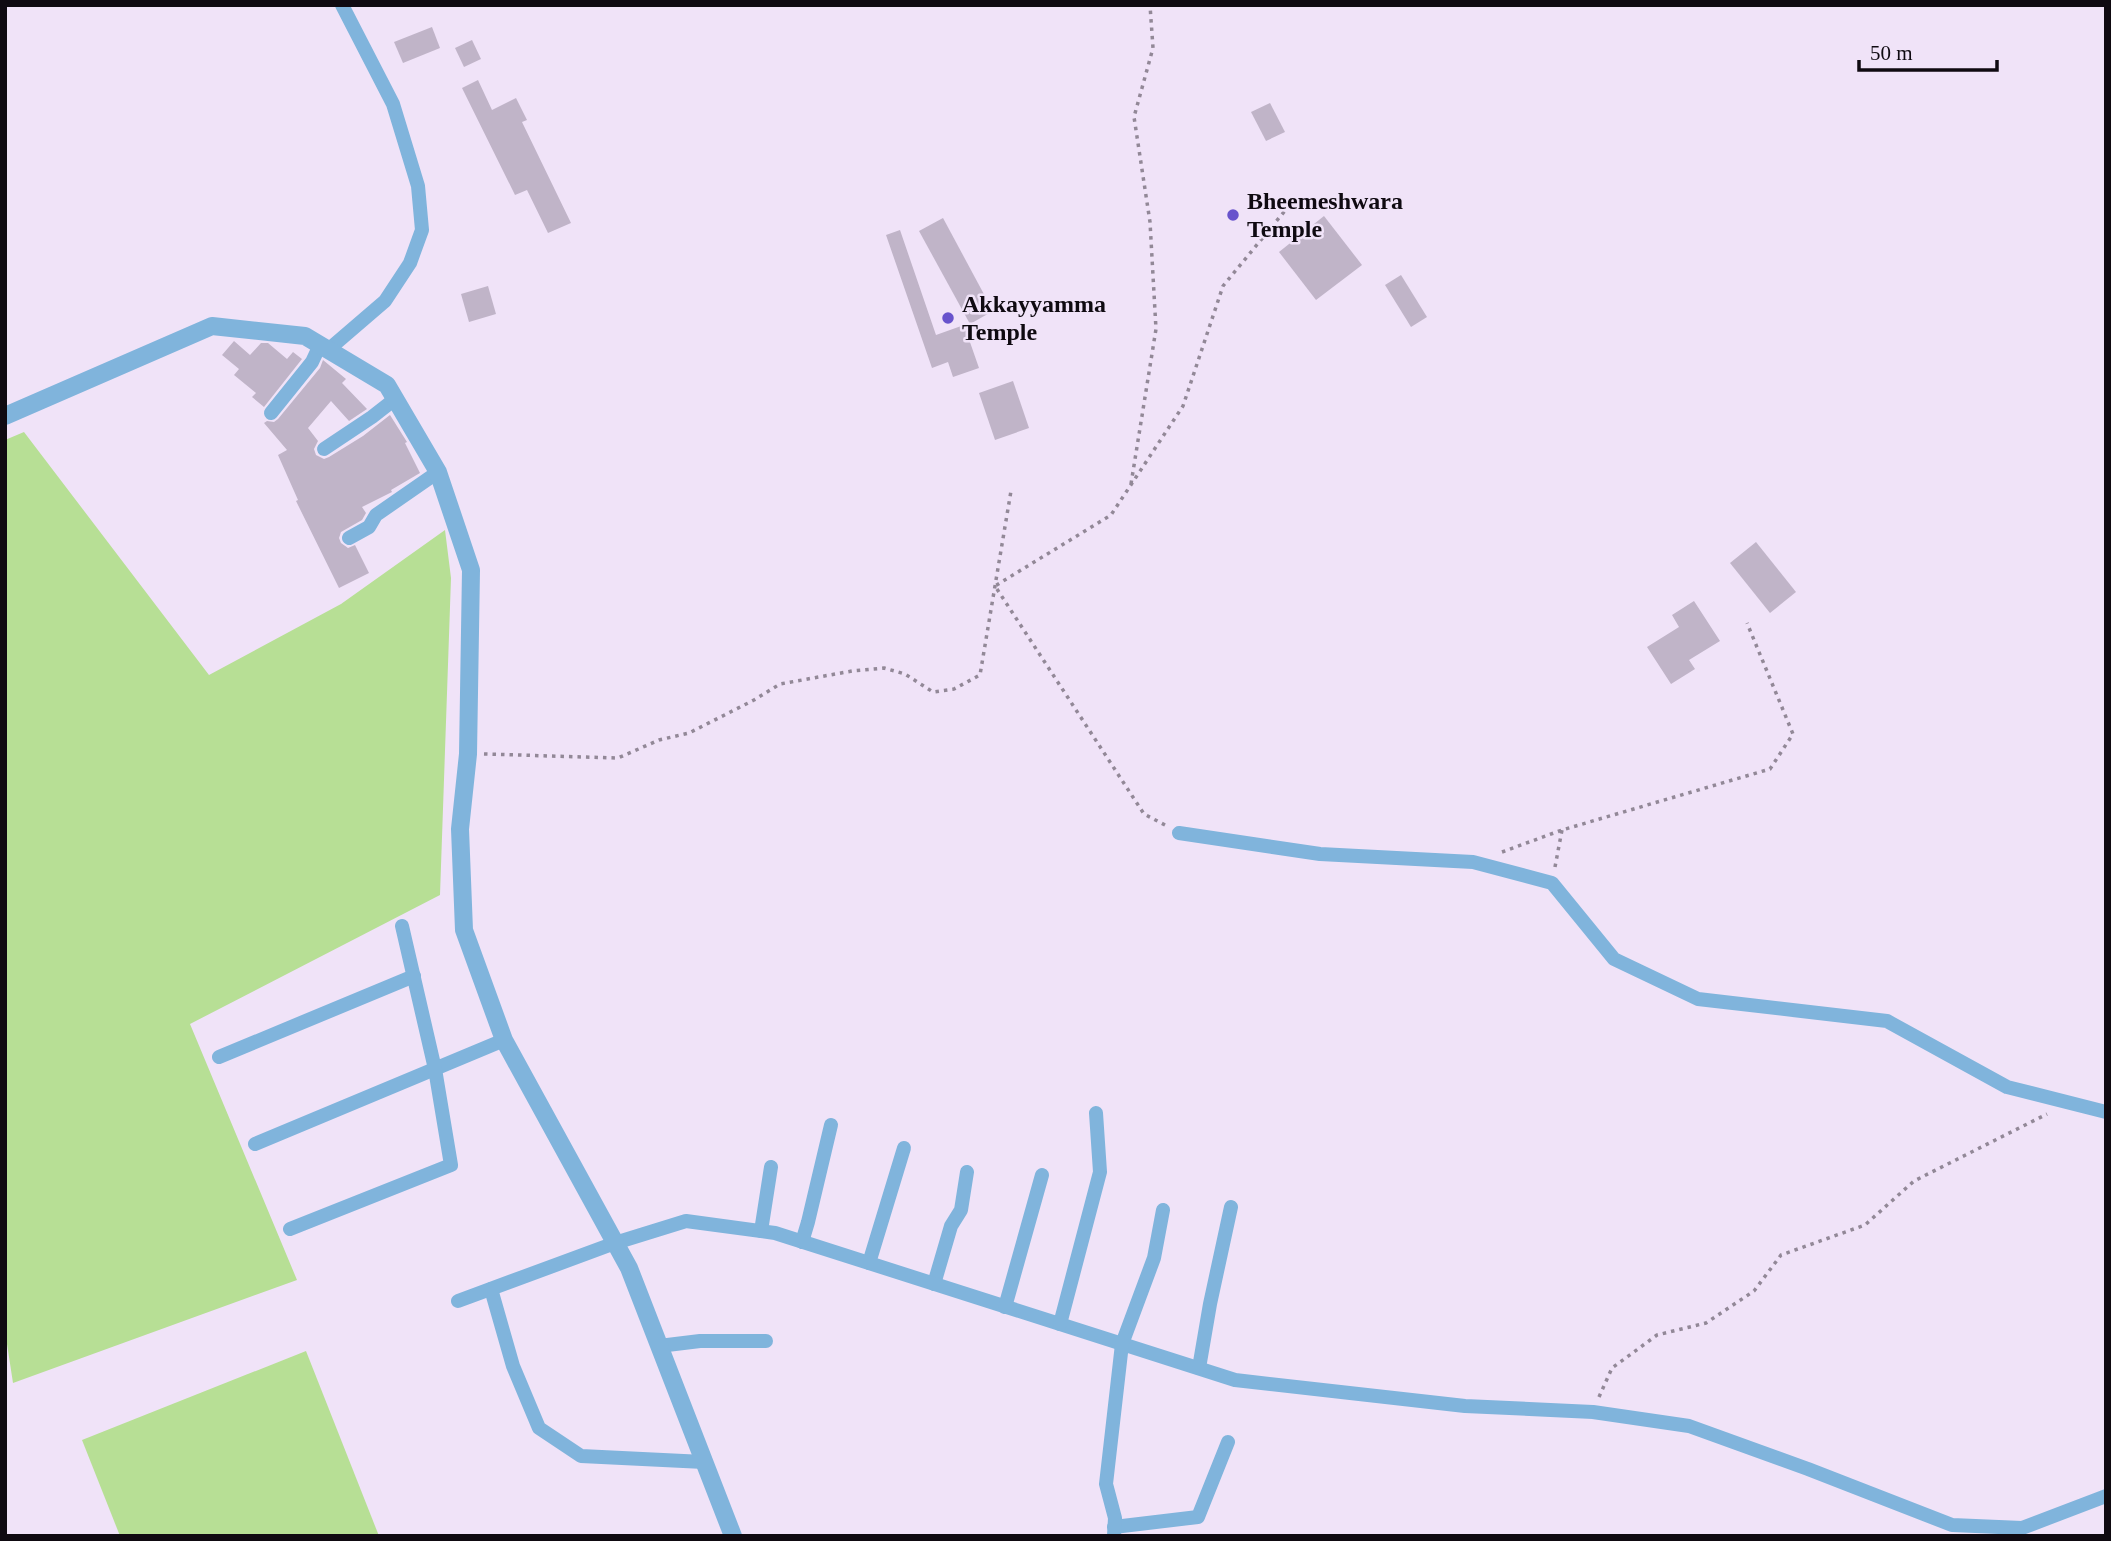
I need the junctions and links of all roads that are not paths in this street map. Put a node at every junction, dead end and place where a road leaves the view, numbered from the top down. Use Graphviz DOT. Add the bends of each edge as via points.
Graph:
graph roads {
  1 [pos="342,5"];
  2 [pos="324,348"];
  3 [pos="395,399"];
  4 [pos="271,413"];
  5 [pos="5,416"];
  6 [pos="324,449"];
  7 [pos="438,472"];
  8 [pos="349,538"];
  9 [pos="1179,833"];
  10 [pos="402,926"];
  11 [pos="414,976"];
  12 [pos="504,1040"];
  13 [pos="219,1057"];
  14 [pos="435,1069"];
  15 [pos="2106,1112"];
  16 [pos="1096,1113"];
  17 [pos="831,1125"];
  18 [pos="255,1144"];
  19 [pos="904,1147"];
  20 [pos="771,1167"];
  21 [pos="967,1172"];
  22 [pos="1042,1175"];
  23 [pos="1231,1207"];
  24 [pos="1163,1210"];
  25 [pos="290,1229"];
  26 [pos="761,1231"];
  27 [pos="615,1242"];
  28 [pos="802,1242"];
  29 [pos="869,1263"];
  30 [pos="934,1284"];
  31 [pos="491,1289"];
  32 [pos="458,1301"];
  33 [pos="1005,1307"];
  34 [pos="1060,1324"];
  35 [pos="766,1341"];
  36 [pos="1122,1344"];
  37 [pos="659,1346"];
  38 [pos="1199,1368"];
  39 [pos="1228,1442"];
  40 [pos="704,1462"];
  41 [pos="2106,1496"];
  42 [pos="1114,1531"];
  43 [pos="733,1536"];
  1 -- 2 [label="street" via="393,104 418,186 422,230 410,262 385,301"];
  2 -- 3 [label="street" via="387,385"];
  2 -- 4 [label="street"];
  2 -- 5 [label="street" via="305,336 212,326"];
  3 -- 6 [label="street"];
  3 -- 7 [label="street"];
  7 -- 8 [label="street"];
  7 -- 12 [label="street" via="471,570 468,754 460,830 464,930"];
  9 -- 15 [label="street" via="1320,854 1473,862 1552,883 1614,959 1698,999 1887,1021 2007,1087"];
  10 -- 11 [label="street"];
  11 -- 13 [label="street"];
  11 -- 14 [label="street"];
  12 -- 14 [label="street"];
  12 -- 27 [label="street"];
  14 -- 18 [label="street"];
  14 -- 25 [label="street" via="451,1165"];
  16 -- 34 [label="street" via="1100,1172"];
  17 -- 28 [label="street"];
  19 -- 29 [label="street"];
  20 -- 26 [label="street"];
  21 -- 30 [label="street" via="961,1210 951,1226"];
  22 -- 33 [label="street"];
  23 -- 38 [label="street"];
  24 -- 36 [label="street" via="1154,1258"];
  26 -- 27 [label="street" via="686,1221"];
  26 -- 28 [label="street"];
  27 -- 31 [label="street"];
  27 -- 37 [label="street"];
  28 -- 29 [label="street"];
  29 -- 30 [label="street"];
  30 -- 33 [label="street"];
  31 -- 32 [label="street"];
  31 -- 40 [label="street" via="513,1366 539,1428 581,1456"];
  33 -- 34 [label="street"];
  34 -- 36 [label="street"];
  35 -- 37 [label="street"];
  36 -- 38 [label="street"];
  36 -- 42 [label="street" via="1105,1485"];
  37 -- 40 [label="street"];
  38 -- 41 [label="street" via="1235,1380 1465,1406 1593,1412 1689,1426 1952,1525 2022,1528"];
  39 -- 42 [label="street" via="1198,1517"];
  40 -- 43 [label="street"];
}
